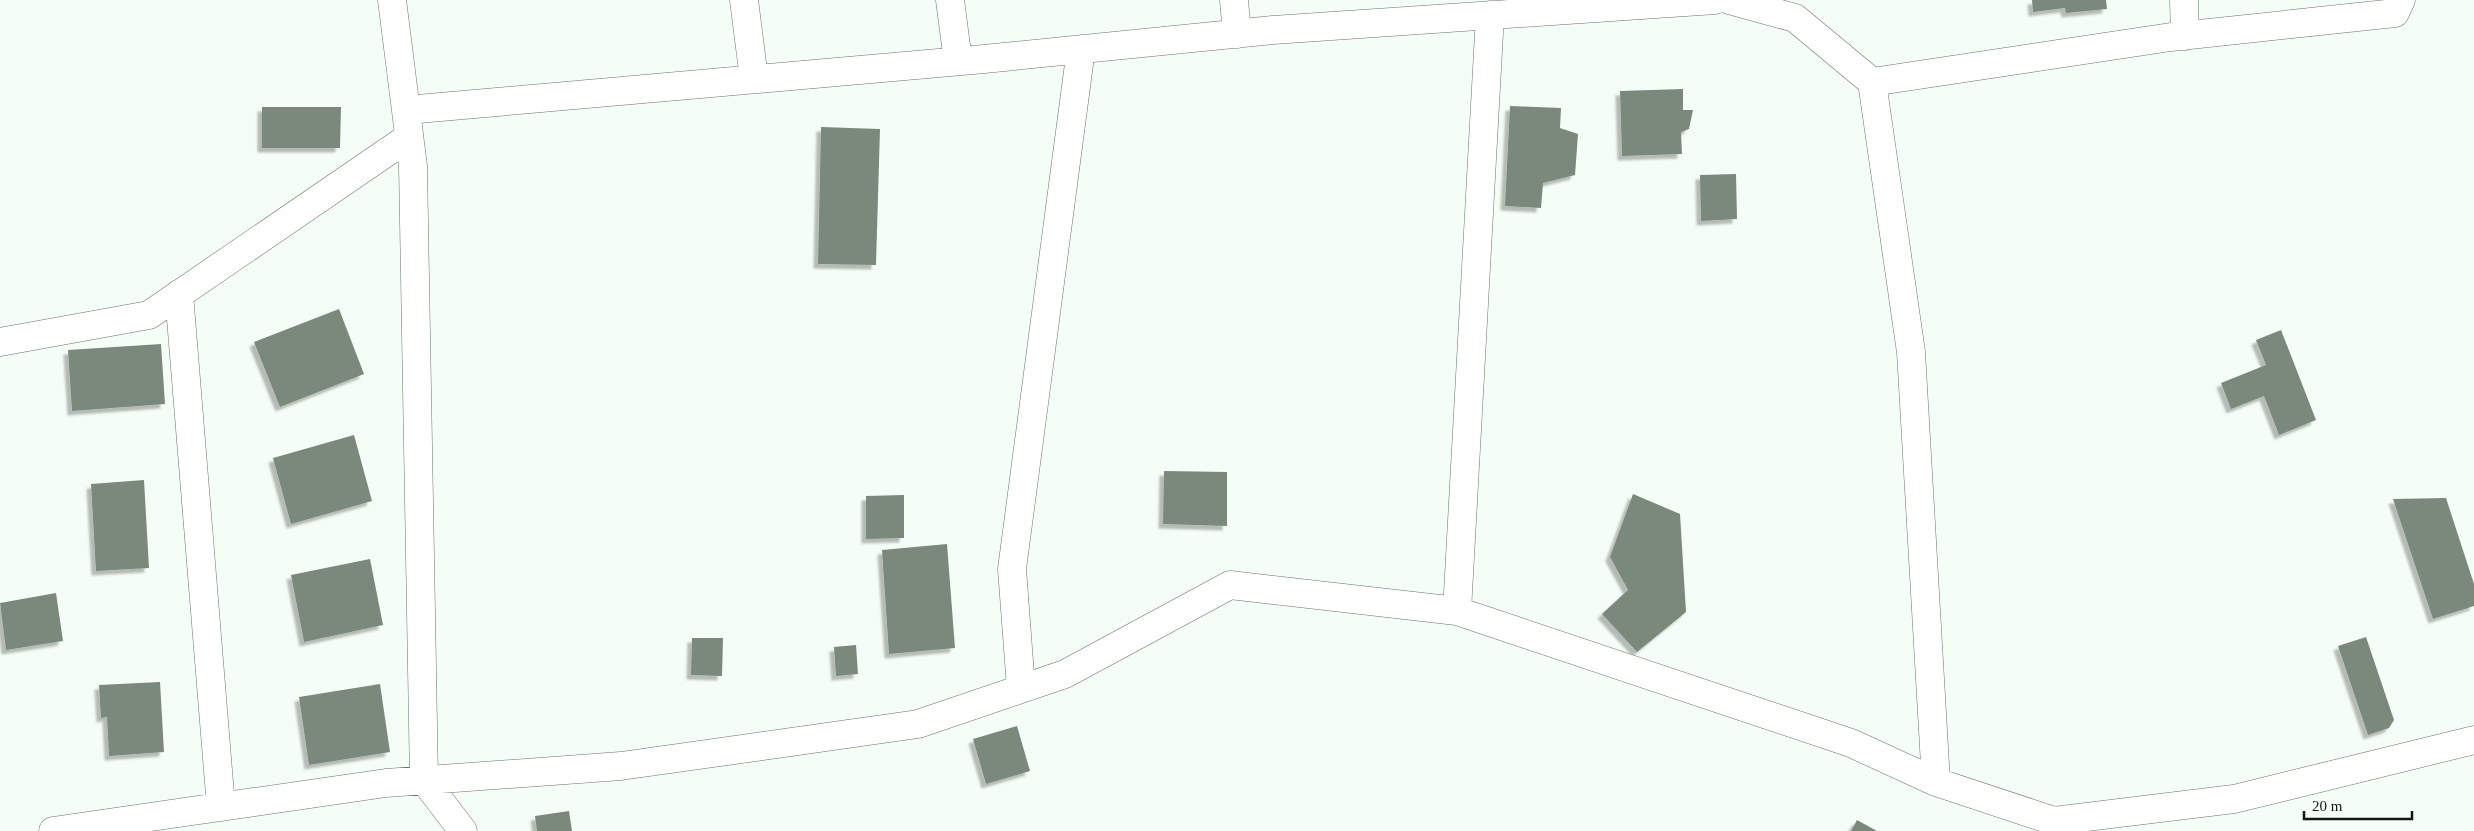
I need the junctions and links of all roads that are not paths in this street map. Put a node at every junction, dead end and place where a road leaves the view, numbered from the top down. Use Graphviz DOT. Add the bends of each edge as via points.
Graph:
graph roads {
  1 [pos="392,0"];
  2 [pos="744,0"];
  3 [pos="950,0"];
  4 [pos="1234,0"];
  5 [pos="1715,0"];
  6 [pos="1729,0"];
  7 [pos="2184,0"];
  8 [pos="2401,0"];
  9 [pos="1579,5"];
  10 [pos="1793,9"];
  11 [pos="1490,15"];
  12 [pos="1237,34"];
  13 [pos="2185,36"];
  14 [pos="1081,49"];
  15 [pos="958,61"];
  16 [pos="754,79"];
  17 [pos="1872,82"];
  18 [pos="406,110"];
  19 [pos="409,137"];
  20 [pos="179,294"];
  21 [pos="0,342"];
  22 [pos="1457,611"];
  23 [pos="1021,688"];
  24 [pos="2474,740"];
  25 [pos="424,780"];
  26 [pos="1936,782"];
  27 [pos="221,807"];
  28 [pos="53,831"];
  29 [pos="464,831"];
  1 -- 18 [label="street"];
  2 -- 16 [label="street"];
  3 -- 15 [label="street"];
  4 -- 12 [label="street"];
  5 -- 9 [label="street"];
  6 -- 10 [label="street"];
  7 -- 13 [label="street"];
  8 -- 13 [label="street" via="2395,13"];
  9 -- 11 [label="street"];
  10 -- 17 [label="street"];
  11 -- 12 [label="street"];
  11 -- 22 [label="street"];
  12 -- 14 [label="street"];
  13 -- 17 [label="street"];
  14 -- 15 [label="street"];
  14 -- 23 [label="street" via="1012,569"];
  15 -- 16 [label="street"];
  16 -- 18 [label="street"];
  17 -- 26 [label="street" via="1912,352"];
  18 -- 19 [label="street"];
  19 -- 20 [label="street"];
  19 -- 25 [label="street" via="413,166"];
  20 -- 21 [label="street" via="150,315"];
  20 -- 27 [label="street"];
  22 -- 23 [label="street" via="1230,584 1065,674"];
  22 -- 26 [label="street" via="1851,743"];
  23 -- 25 [label="street" via="918,724 622,766"];
  24 -- 26 [label="street" via="2234,799 2054,820"];
  25 -- 27 [label="street"];
  25 -- 29 [label="street"];
  27 -- 28 [label="street"];
}
